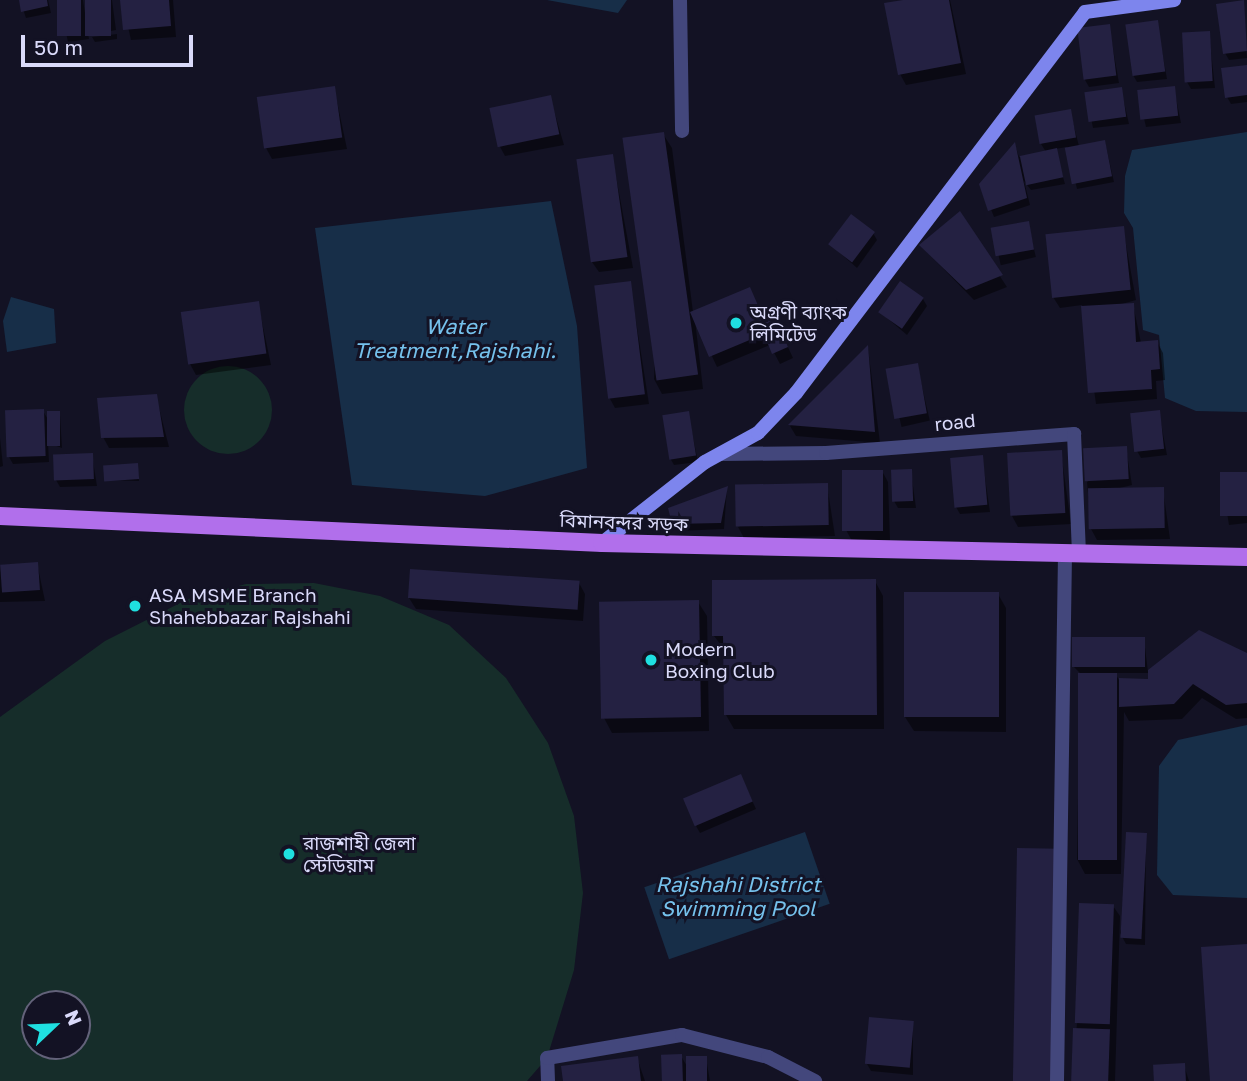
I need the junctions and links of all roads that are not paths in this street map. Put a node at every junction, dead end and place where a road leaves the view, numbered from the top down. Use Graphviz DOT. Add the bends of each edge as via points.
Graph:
graph roads {
  1 [pos="680,0"];
  2 [pos="1174,0"];
  3 [pos="1084,6"];
  4 [pos="682,131"];
  5 [pos="720,454"];
  6 [pos="0,516"];
  7 [pos="602,542"];
  8 [pos="1072,553"];
  9 [pos="1247,556"];
  10 [pos="548,1081"];
  11 [pos="815,1081"];
  12 [pos="1057,1081"];
  1 -- 4 [label="street"];
  2 -- 3 [label="main road"];
  3 -- 5 [label="main road" via="796,393 758,433"];
  5 -- 7 [label="main road" via="627,517"];
  5 -- 8 [label="street, road" via="826,453 1074,434"];
  6 -- 7 [label="main road, বিমানবন্দর সড়ক"];
  7 -- 8 [label="main road, বিমানবন্দর সড়ক"];
  8 -- 9 [label="main road, বিমানবন্দর সড়ক"];
  8 -- 12 [label="street"];
  10 -- 11 [label="street" via="547,1058 682,1035 768,1057"];
}
